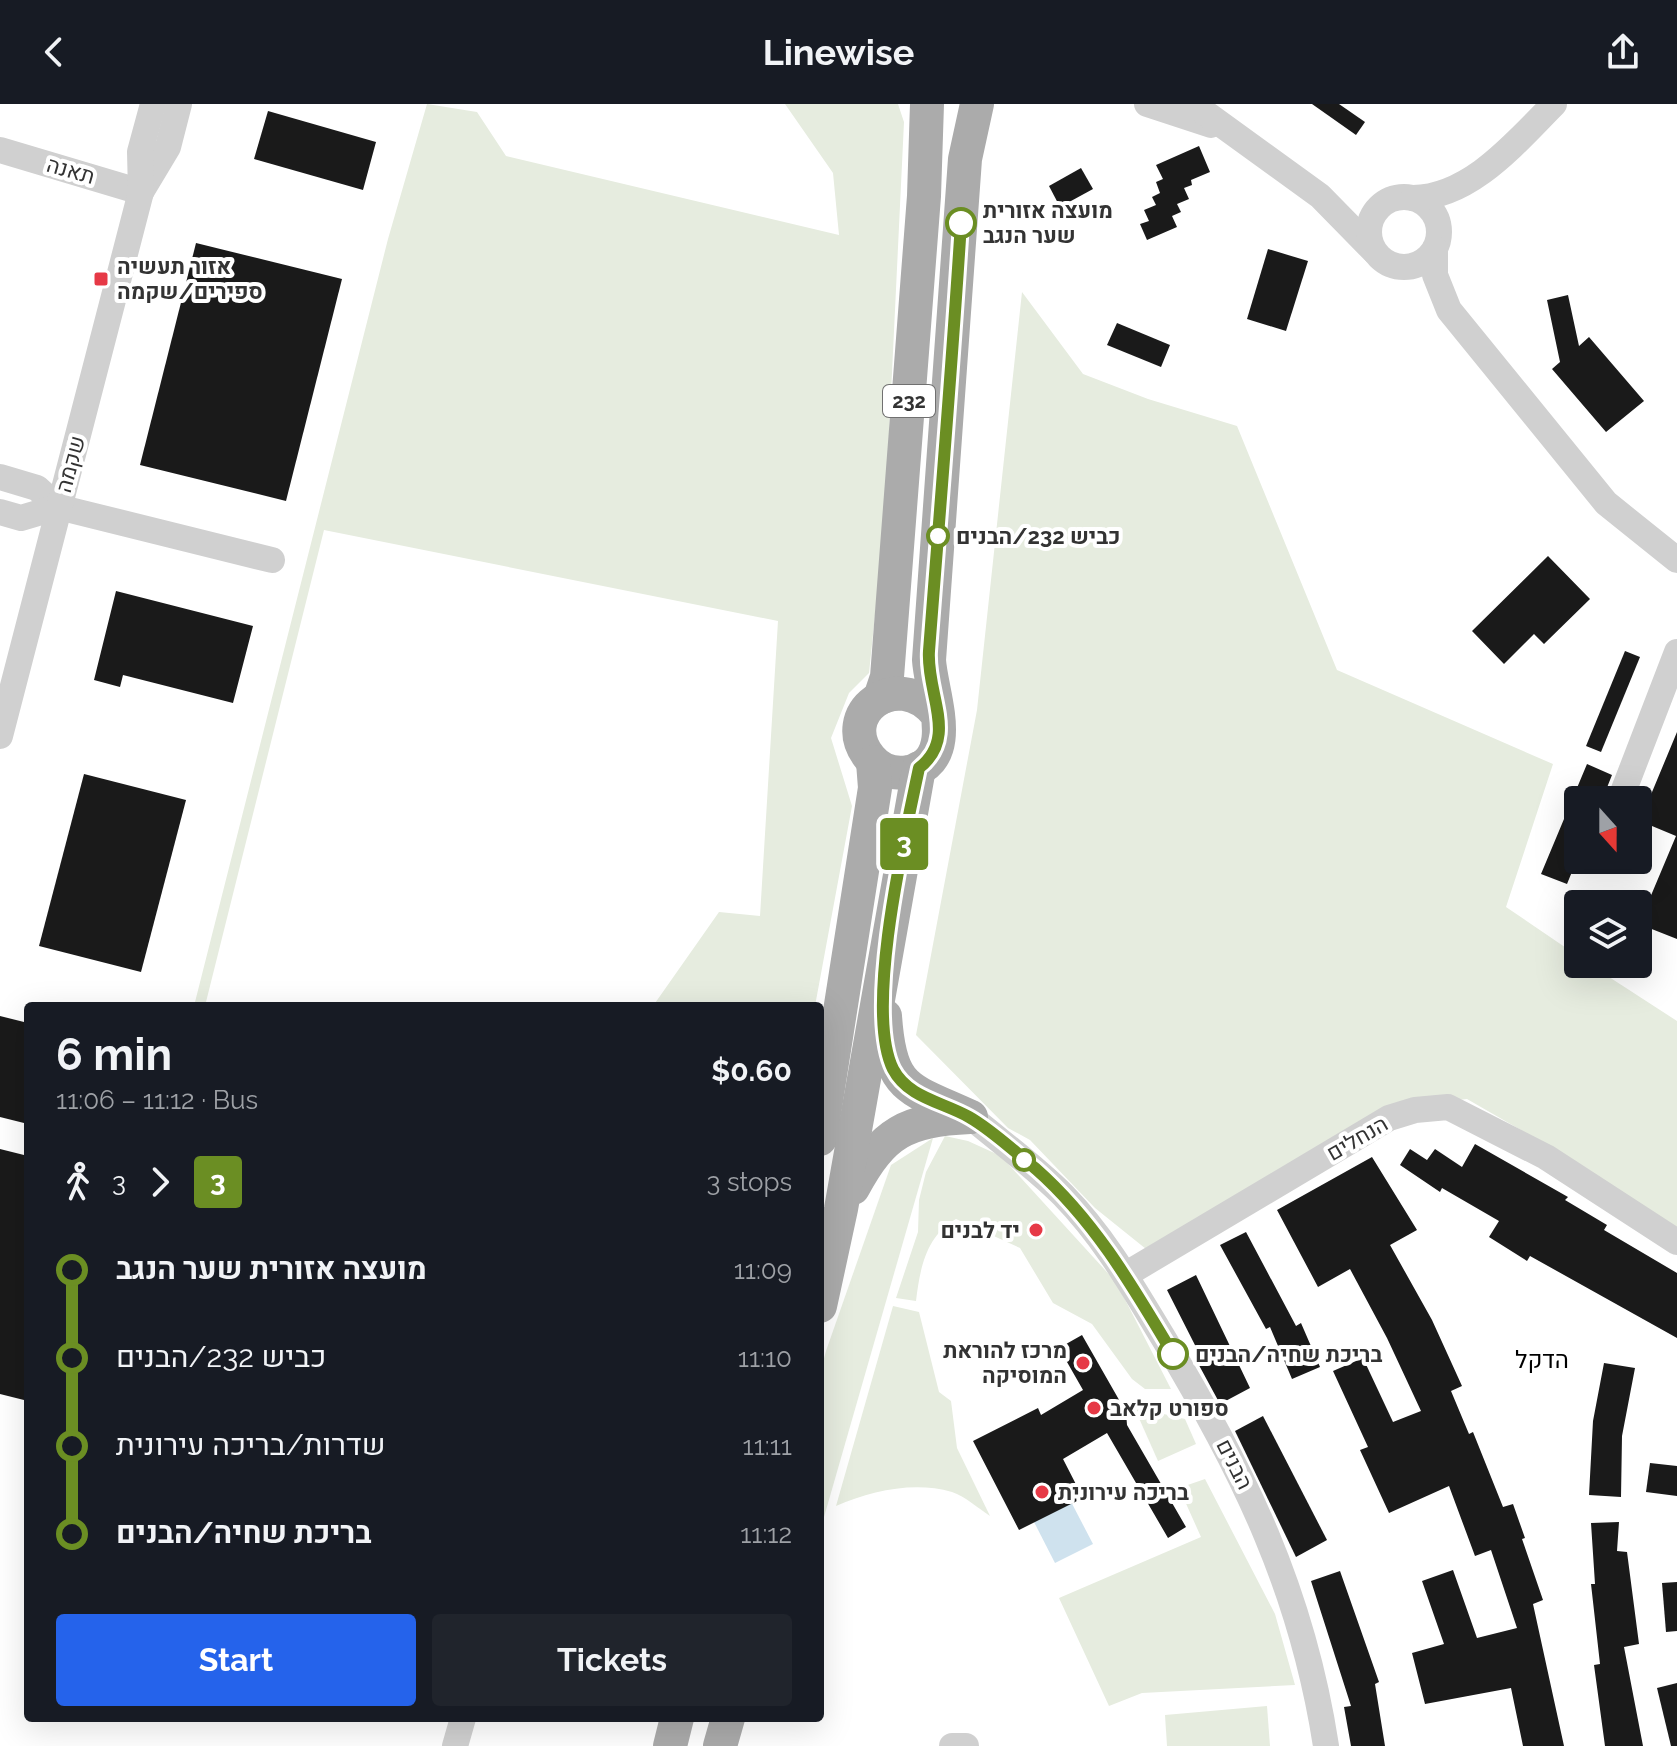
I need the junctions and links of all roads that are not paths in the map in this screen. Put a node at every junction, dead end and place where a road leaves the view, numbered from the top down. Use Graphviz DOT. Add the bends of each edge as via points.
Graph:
graph roads {
  1 [pos="153,104"];
  2 [pos="179,104"];
  3 [pos="927,104"];
  4 [pos="977,104"];
  5 [pos="1147,104"];
  6 [pos="1193,104"];
  7 [pos="1554,104"];
  8 [pos="1233,132"];
  9 [pos="0,150"];
  10 [pos="1476,176"];
  11 [pos="141,192"];
  12 [pos="1320,196"];
  13 [pos="1413,198"];
  14 [pos="1384,203"];
  15 [pos="1437,237"];
  16 [pos="1384,258"];
  17 [pos="1449,310"];
  18 [pos="0,477"];
  19 [pos="58,507"];
  20 [pos="0,512"];
  21 [pos="272,560"];
  22 [pos="1677,560"];
  23 [pos="1677,652"];
  24 [pos="880,698"];
  25 [pos="936,713"];
  26 [pos="0,736"];
  27 [pos="873,762"];
  28 [pos="919,768"];
  29 [pos="1625,786"];
  30 [pos="882,977"];
  31 [pos="824,1113"];
  32 [pos="971,1117"];
  33 [pos="841,1209"];
  34 [pos="1677,1242"];
  35 [pos="1125,1275"];
  36 [pos="824,1288"];
  37 [pos="462,1722"];
  38 [pos="676,1722"];
  39 [pos="727,1722"];
  40 [pos="455,1746"];
  41 [pos="670,1746"];
  42 [pos="720,1746"];
  43 [pos="952,1746"];
  44 [pos="966,1746"];
  45 [pos="1326,1746"];
  1 -- 11 [label="street, שקמה" via="140,152"];
  2 -- 11 [label="street, שקמה" via="168,147"];
  3 -- 24 [label="main road, 232" via="911,377 887,677"];
  4 -- 25 [label="main road, 232" via="965,159 929,660"];
  5 -- 8 [label="street"];
  6 -- 8 [label="street"];
  7 -- 10 [label="street"];
  8 -- 12 [label="street"];
  9 -- 11 [label="street, תאנה"];
  10 -- 13 [label="street" via="1442,194"];
  10 -- 15 [label="street"];
  11 -- 19 [label="street, שקמה"];
  12 -- 14 [label="street" via="1360,207"];
  12 -- 16 [label="street"];
  13 -- 14 [label="street"];
  13 -- 15 [label="street" via="1430,208"];
  14 -- 16 [label="street" via="1369,228"];
  15 -- 16 [label="street" via="1417,265"];
  15 -- 17 [label="street" via="1435,275"];
  16 -- 17 [label="street"];
  17 -- 22 [label="street" via="1606,503"];
  18 -- 19 [label="street" via="37,488"];
  19 -- 20 [label="street" via="21,518"];
  19 -- 21 [label="street"];
  19 -- 26 [label="street, שקמה"];
  23 -- 29 [label="street"];
  24 -- 25 [label="main road" via="915,694"];
  24 -- 27 [label="main road" via="866,709 859,730 862,748"];
  25 -- 28 [label="main road" via="937,749"];
  27 -- 28 [label="main road" via="893,772"];
  27 -- 31 [label="main road" via="875,788"];
  28 -- 30 [label="main road"];
  30 -- 32 [label="main road" via="893,1069 922,1096"];
  30 -- 33 [label="main road"];
  32 -- 33 [label="main road" via="900,1131 871,1154"];
  32 -- 35 [label="street, הבנים" via="1064,1196"];
  33 -- 36 [label="main road"];
  34 -- 35 [label="street, הנחלים" via="1546,1157 1448,1107 1389,1118"];
  35 -- 45 [label="street, הבנים" via="1207,1411 1255,1504 1303,1635"];
  37 -- 40 [label="street"];
  38 -- 41 [label="main road"];
  39 -- 42 [label="main road"];
  43 -- 44 [label="street"];
}
